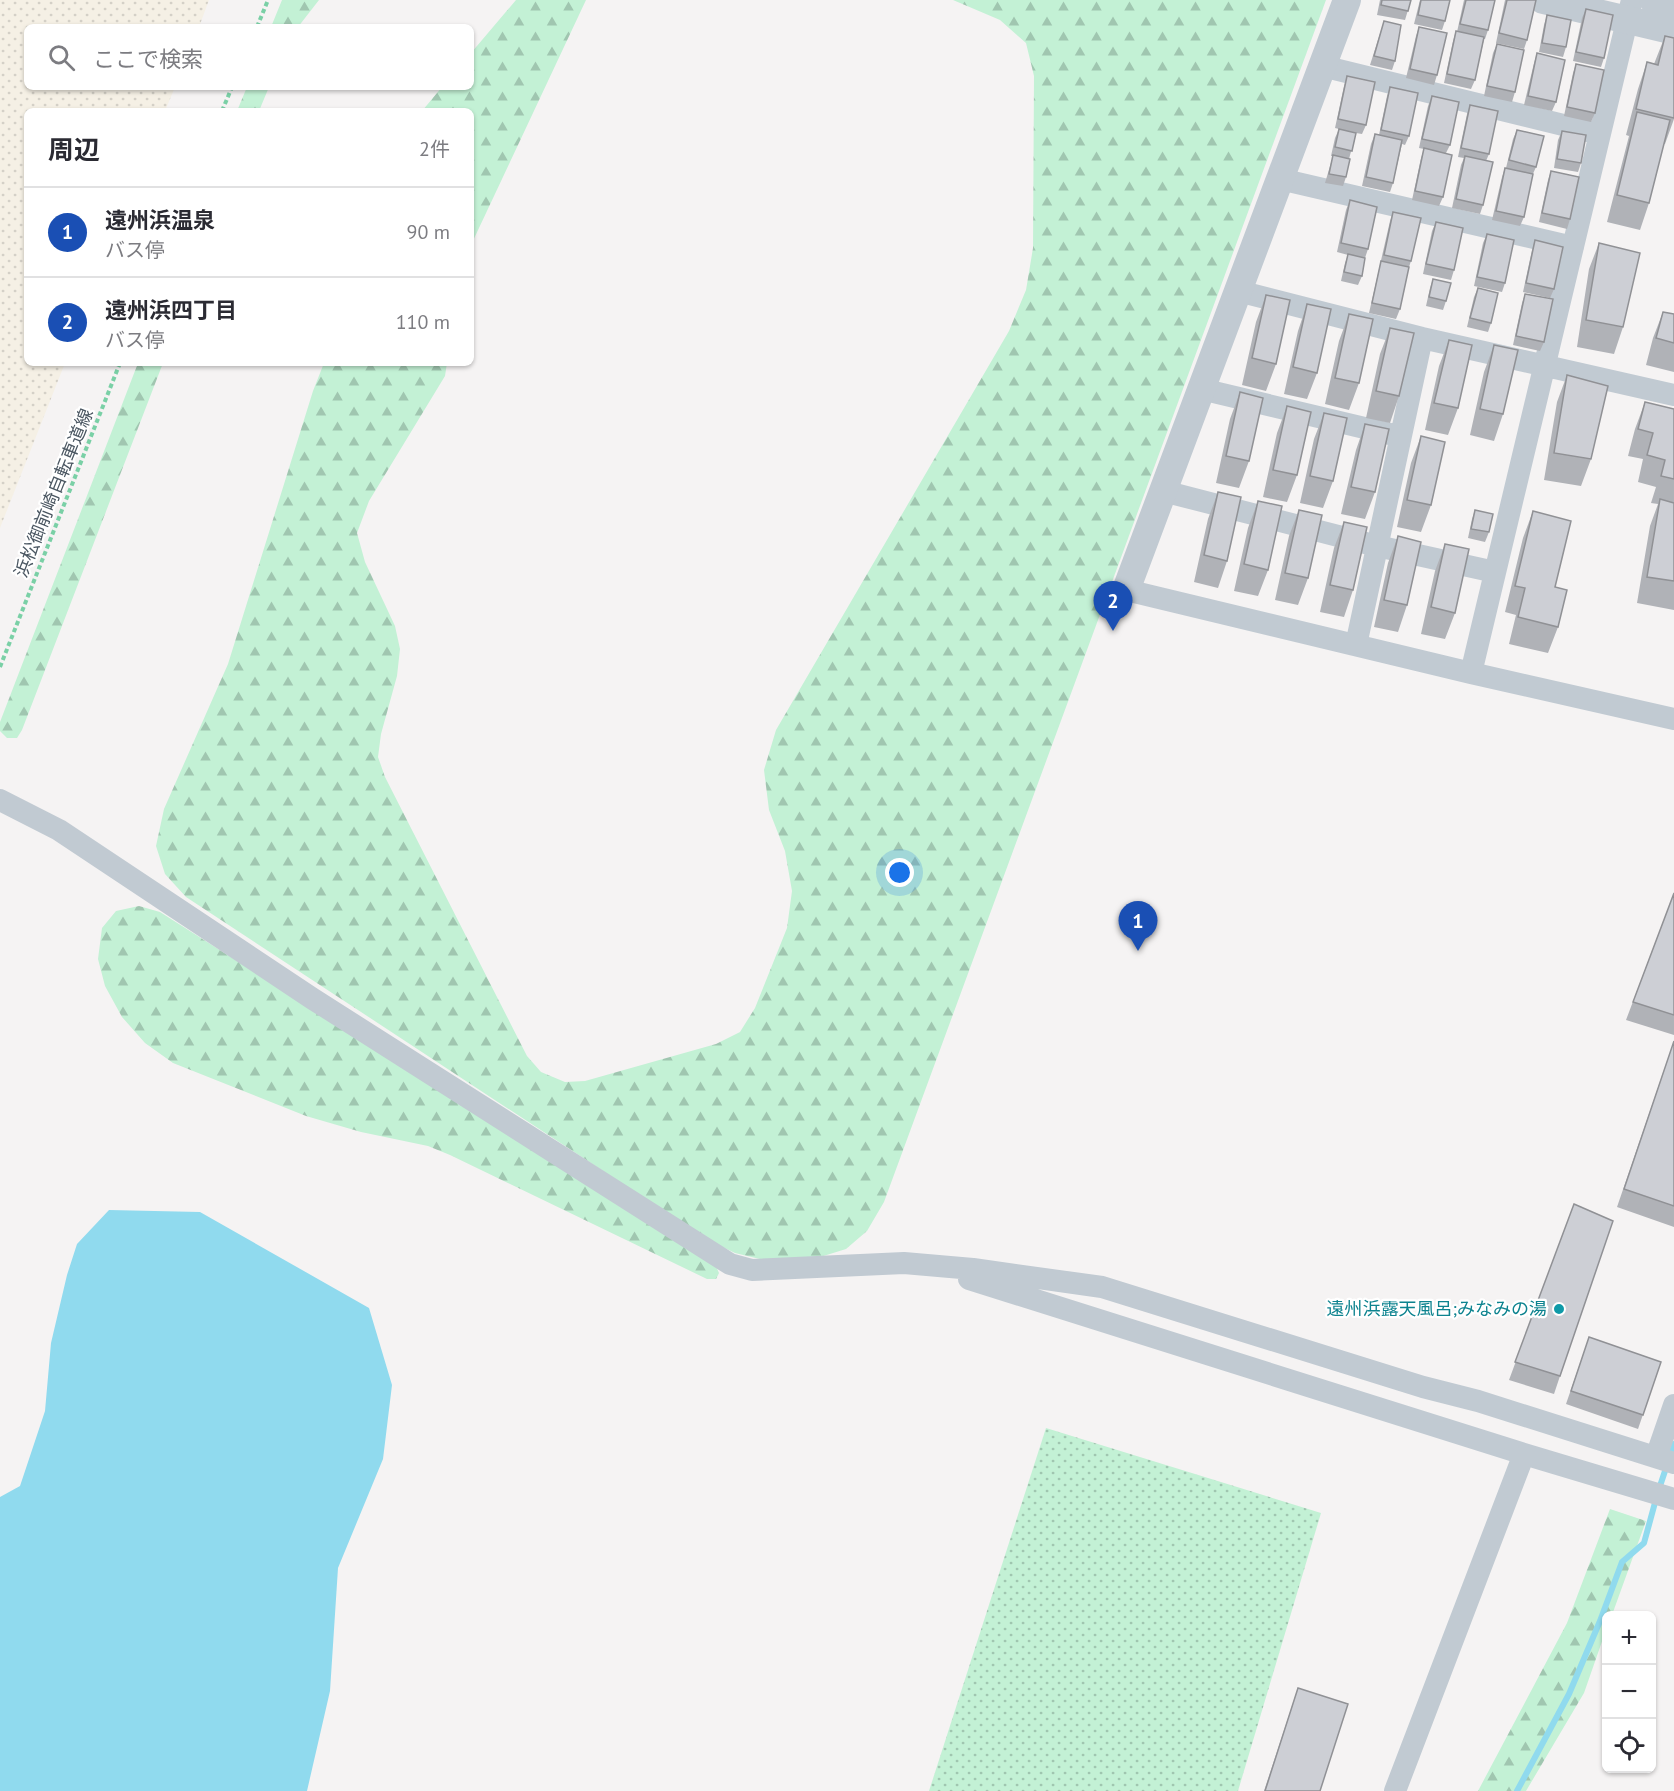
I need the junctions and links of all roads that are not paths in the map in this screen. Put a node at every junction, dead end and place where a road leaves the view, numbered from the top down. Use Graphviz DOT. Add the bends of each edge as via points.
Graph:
graph roads {
  1 [pos="1347,0"];
  2 [pos="1543,0"];
  3 [pos="1630,10"];
  4 [pos="1674,31"];
  5 [pos="1322,66"];
  6 [pos="1600,134"];
  7 [pos="1280,179"];
  8 [pos="1573,247"];
  9 [pos="1238,291"];
  10 [pos="1422,338"];
  11 [pos="1545,366"];
  12 [pos="1202,389"];
  13 [pos="1674,395"];
  14 [pos="1401,436"];
  15 [pos="1163,491"];
  16 [pos="1377,546"];
  17 [pos="1495,572"];
  18 [pos="1126,590"];
  19 [pos="1356,645"];
  20 [pos="1471,674"];
  21 [pos="1674,719"];
  22 [pos="0,800"];
  23 [pos="927,1266"];
  24 [pos="1674,1404"];
  25 [pos="1524,1454"];
  26 [pos="1665,1460"];
  27 [pos="1674,1499"];
  28 [pos="1395,1791"];
  1 -- 5 [label="street"];
  2 -- 3 [label="street"];
  3 -- 4 [label="street"];
  3 -- 6 [label="street"];
  5 -- 6 [label="street"];
  5 -- 7 [label="street"];
  6 -- 8 [label="street"];
  7 -- 8 [label="street"];
  7 -- 9 [label="street"];
  8 -- 11 [label="street"];
  9 -- 10 [label="street"];
  9 -- 12 [label="street"];
  10 -- 11 [label="street"];
  10 -- 14 [label="street"];
  11 -- 13 [label="street"];
  11 -- 17 [label="street"];
  12 -- 14 [label="street"];
  12 -- 15 [label="street"];
  14 -- 16 [label="street"];
  15 -- 16 [label="street"];
  15 -- 18 [label="street"];
  16 -- 17 [label="street"];
  16 -- 19 [label="street"];
  17 -- 20 [label="street"];
  18 -- 19 [label="street"];
  19 -- 20 [label="street"];
  20 -- 21 [label="street"];
  22 -- 23 [label="street" via="59,830 313,999 730,1264 752,1270 904,1263"];
  23 -- 25 [label="street"];
  23 -- 26 [label="street" via="1102,1287"];
  24 -- 26 [label="street"];
  25 -- 27 [label="street"];
  25 -- 28 [label="street"];
}
